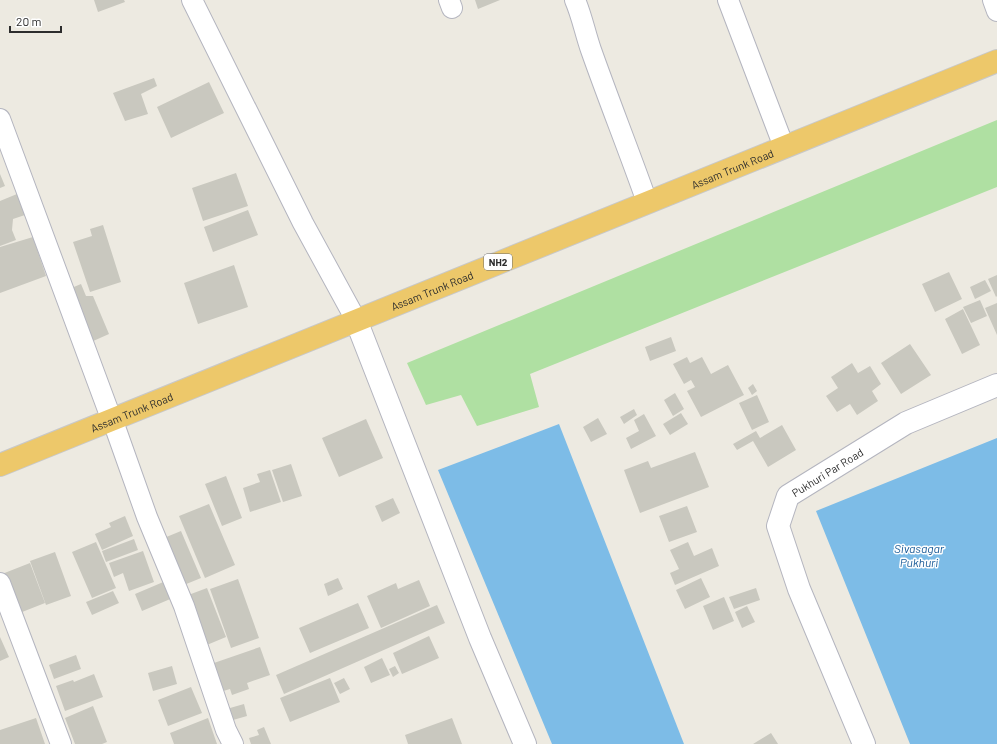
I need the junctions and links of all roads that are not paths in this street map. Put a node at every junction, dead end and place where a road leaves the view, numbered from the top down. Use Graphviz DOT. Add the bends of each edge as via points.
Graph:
graph roads {
  1 [pos="192,0"];
  2 [pos="575,0"];
  3 [pos="728,0"];
  4 [pos="993,0"];
  5 [pos="997,11"];
  6 [pos="997,61"];
  7 [pos="0,119"];
  8 [pos="784,147"];
  9 [pos="647,202"];
  10 [pos="356,320"];
  11 [pos="997,385"];
  12 [pos="110,420"];
  13 [pos="0,465"];
  14 [pos="0,583"];
  15 [pos="61,744"];
  16 [pos="233,744"];
  17 [pos="525,744"];
  18 [pos="864,744"];
  1 -- 10 [label="street" via="303,222"];
  2 -- 9 [label="street"];
  3 -- 8 [label="street"];
  4 -- 5 [label="street"];
  6 -- 8 [label="highway, Assam Trunk Road / NH2"];
  7 -- 12 [label="street"];
  8 -- 9 [label="highway, Assam Trunk Road / NH2"];
  9 -- 10 [label="highway, Assam Trunk Road / NH2"];
  10 -- 12 [label="highway, Assam Trunk Road / NH2"];
  10 -- 17 [label="street" via="480,638"];
  11 -- 18 [label="street, Pukhuri Par Road" via="906,422 788,496 778,526 799,589"];
  12 -- 13 [label="highway, Assam Trunk Road / NH2"];
  12 -- 16 [label="street" via="115,427 147,517 184,606"];
  14 -- 15 [label="street"];
}
